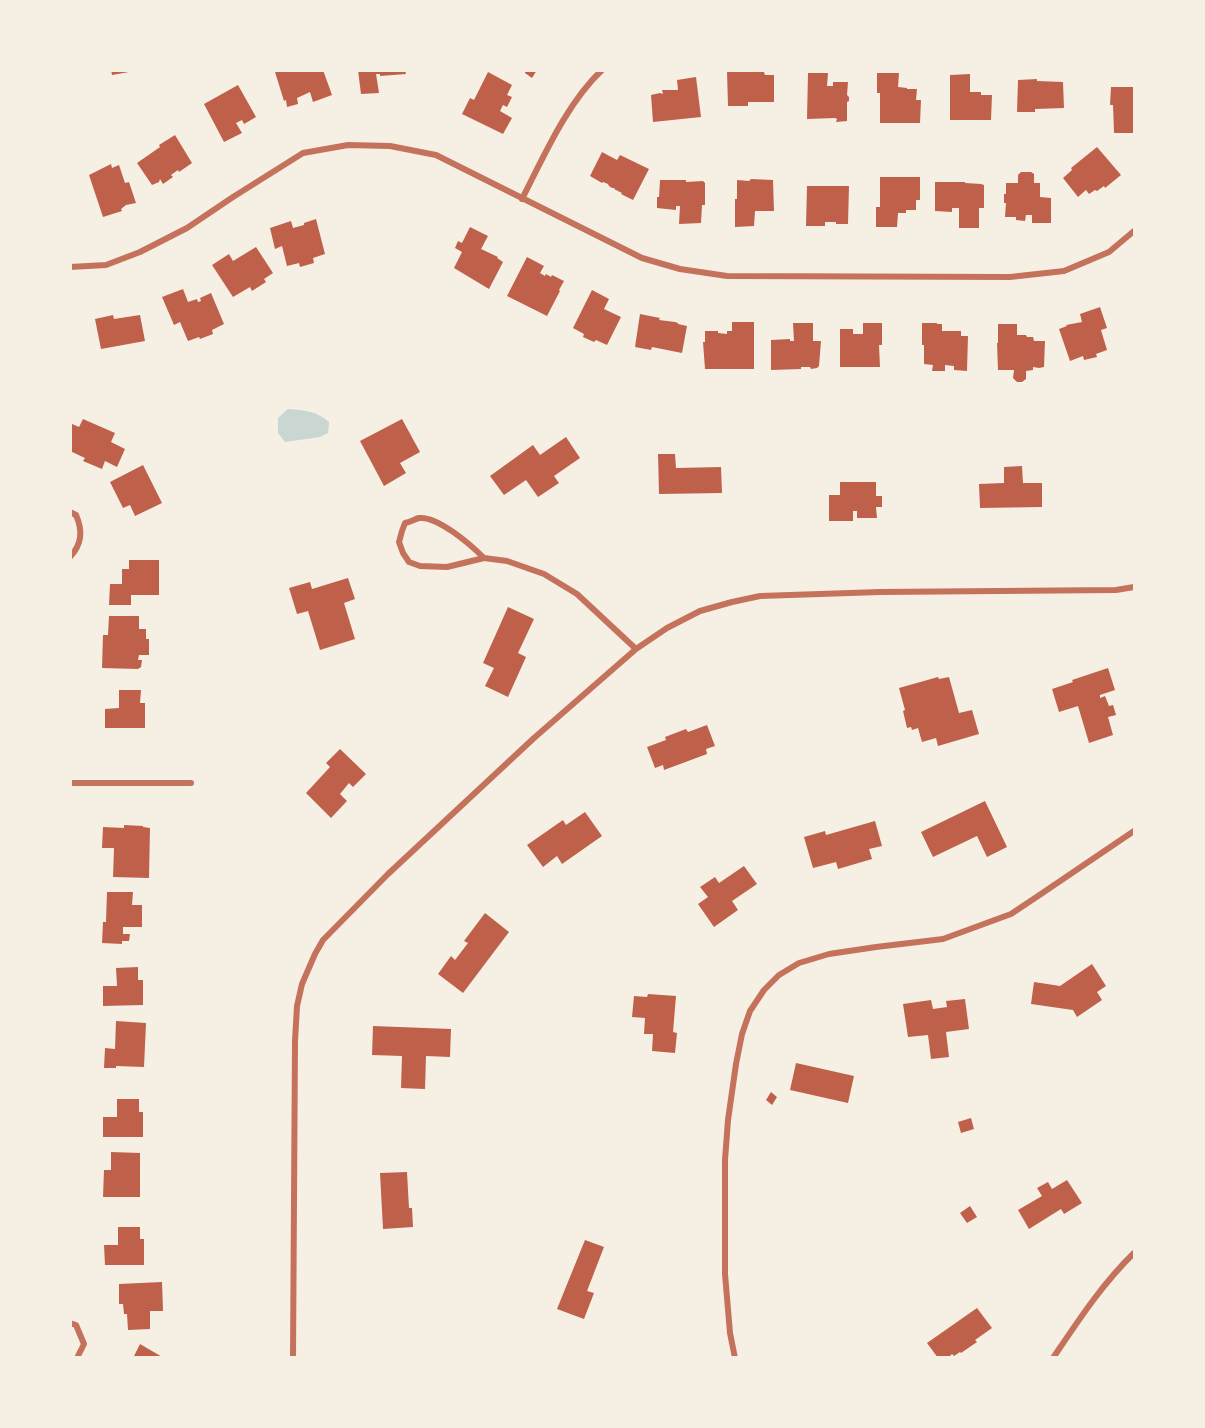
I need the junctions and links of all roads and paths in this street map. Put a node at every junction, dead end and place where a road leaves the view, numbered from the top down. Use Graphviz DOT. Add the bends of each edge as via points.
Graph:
graph roads {
  1 [pos="602,70"];
  2 [pos="522,199"];
  3 [pos="1134,231"];
  4 [pos="70,267"];
  5 [pos="73,514"];
  6 [pos="70,557"];
  7 [pos="484,558"];
  8 [pos="1134,587"];
  9 [pos="636,649"];
  10 [pos="70,783"];
  11 [pos="191,783"];
  12 [pos="1134,831"];
  13 [pos="1134,1253"];
  14 [pos="70,1323"];
  15 [pos="77,1358"];
  16 [pos="293,1358"];
  17 [pos="735,1358"];
  18 [pos="1053,1358"];
  1 -- 2 [label="street" via="579,95"];
  2 -- 3 [label="street" via="642,258 727,276 1011,277 1064,271 1109,252"];
  2 -- 4 [label="street" via="436,155 390,146 348,145 303,153 187,228 140,252 106,265"];
  5 -- 6 [label="street" via="80,524 80,547"];
  7 -- 7 [label="street" via="439,523 421,518 405,523 399,542 409,562 420,566 447,567"];
  7 -- 9 [label="street" via="507,561 544,574 577,594"];
  8 -- 9 [label="street" via="760,596 700,611"];
  9 -- 16 [label="street" via="388,874 323,940 315,954 297,1006"];
  10 -- 11 [label="street"];
  12 -- 17 [label="street" via="1011,914 943,939 829,954 800,963 764,990 750,1011 742,1034 725,1160 725,1274"];
  13 -- 18 [label="street" via="1091,1302"];
  14 -- 15 [label="street" via="76,1325 84,1344"];
}
